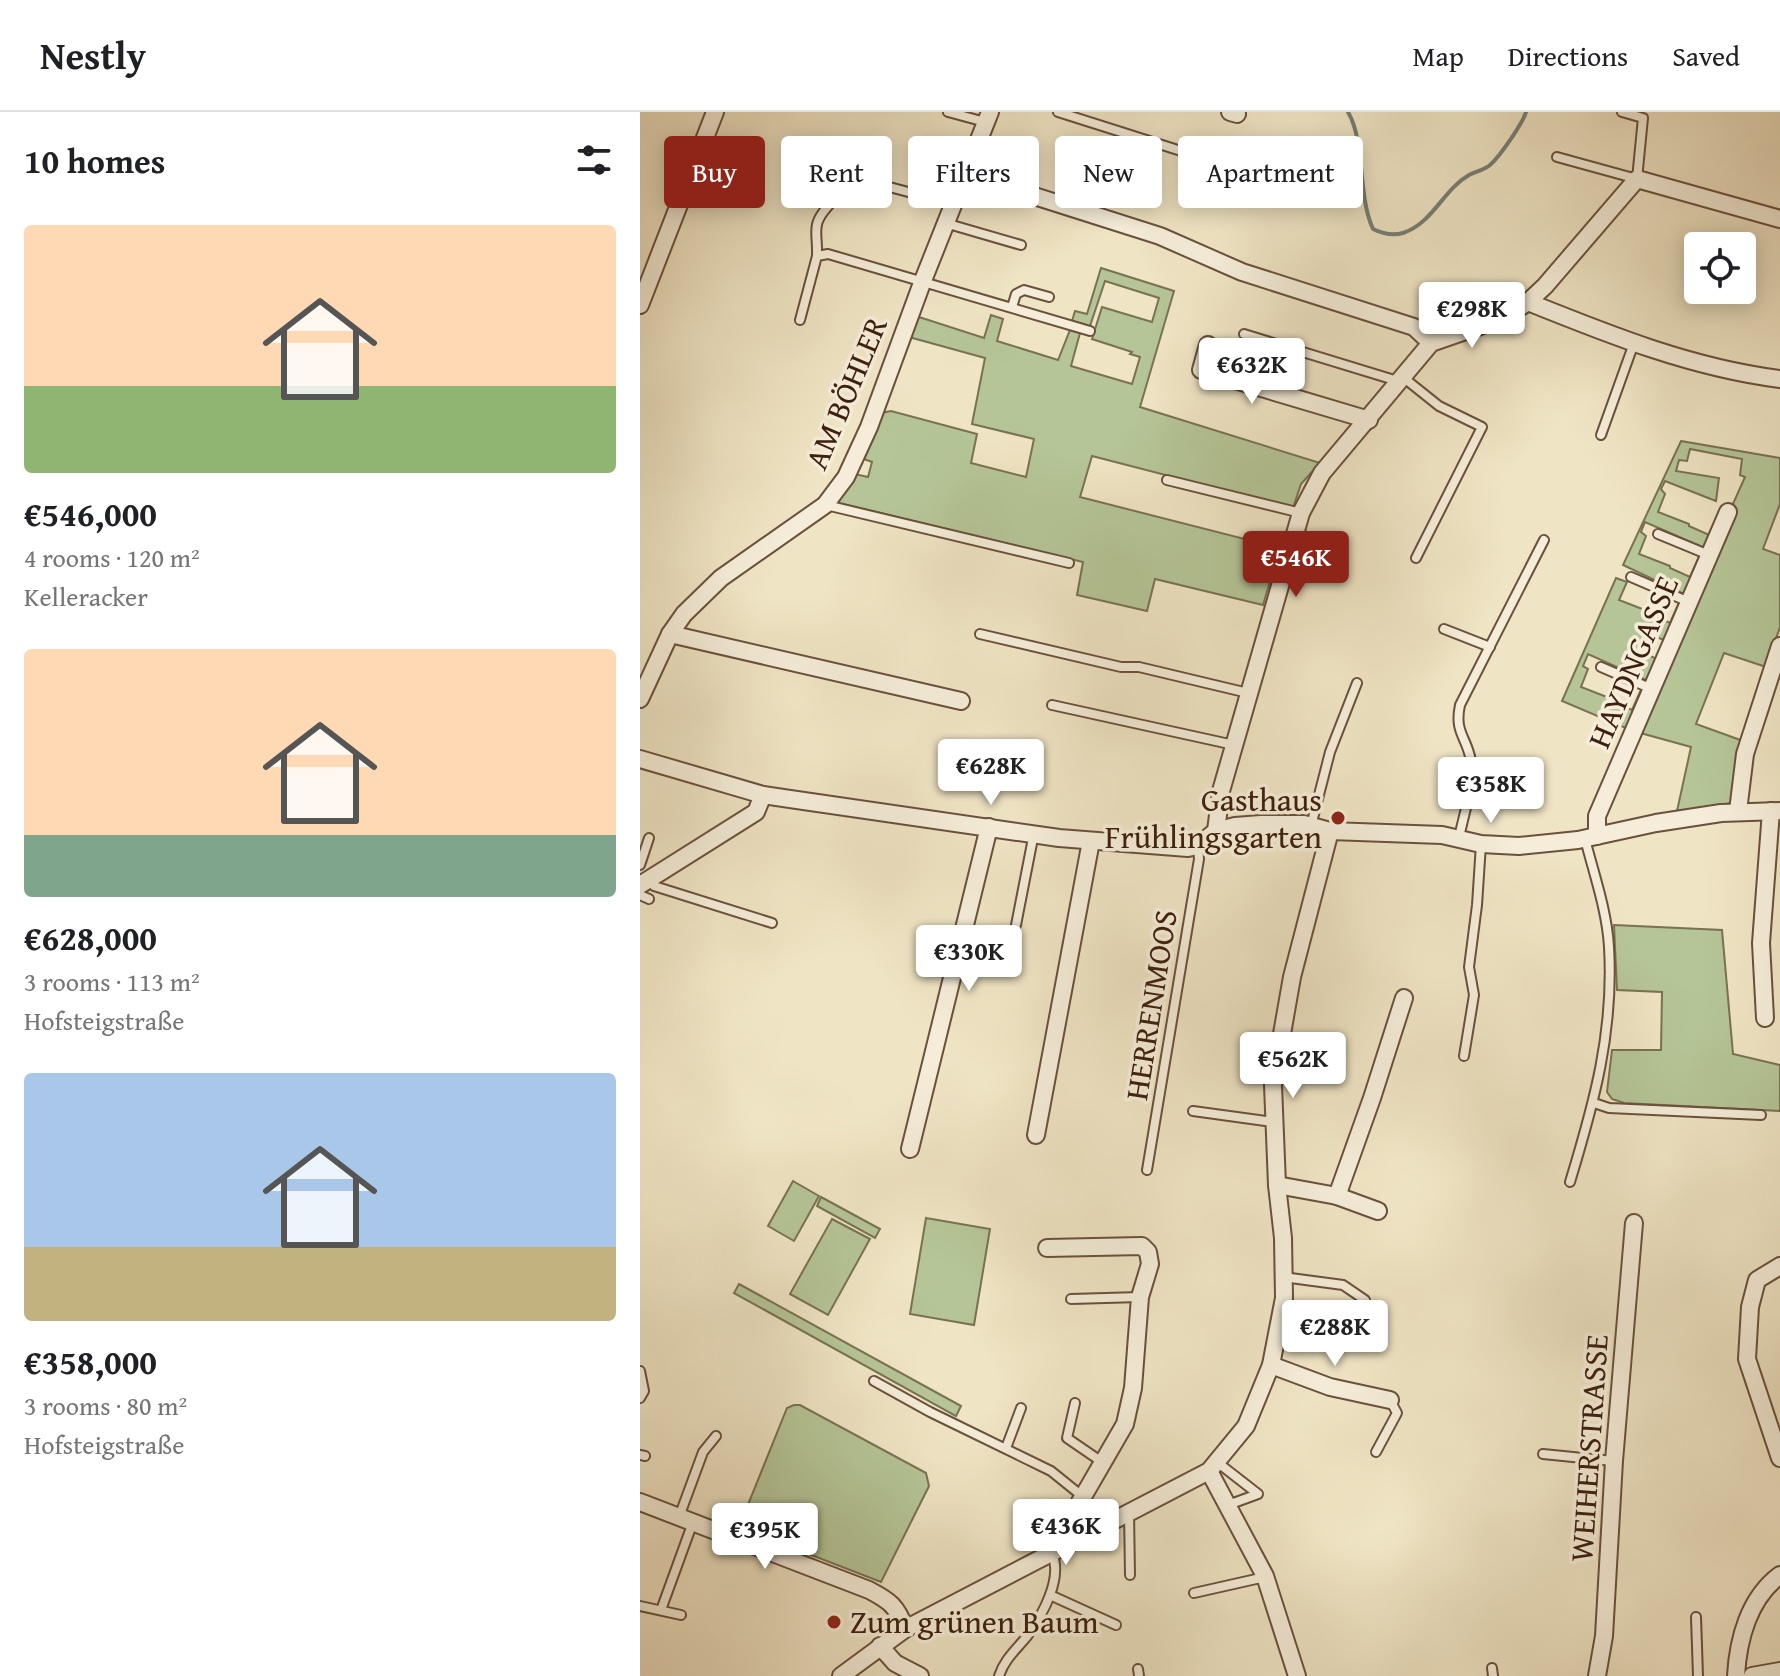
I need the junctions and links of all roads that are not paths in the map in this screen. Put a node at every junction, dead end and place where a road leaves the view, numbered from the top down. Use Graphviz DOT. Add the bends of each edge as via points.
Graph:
graph roads {
  1 [pos="715,112"];
  2 [pos="948,112"];
  3 [pos="1058,112"];
  4 [pos="1622,112"];
  5 [pos="988,117"];
  6 [pos="980,136"];
  7 [pos="1178,150"];
  8 [pos="1557,157"];
  9 [pos="1637,179"];
  10 [pos="1039,198"];
  11 [pos="826,208"];
  12 [pos="951,208"];
  13 [pos="1780,219"];
  14 [pos="945,223"];
  15 [pos="1021,245"];
  16 [pos="817,256"];
  17 [pos="922,283"];
  18 [pos="1049,297"];
  19 [pos="1528,302"];
  20 [pos="640,305"];
  21 [pos="1012,307"];
  22 [pos="800,320"];
  23 [pos="1090,331"];
  24 [pos="1244,334"];
  25 [pos="1431,343"];
  26 [pos="1634,343"];
  27 [pos="1208,345"];
  28 [pos="1780,379"];
  29 [pos="1402,380"];
  30 [pos="1369,420"];
  31 [pos="1601,435"];
  32 [pos="1167,480"];
  33 [pos="825,505"];
  34 [pos="1728,512"];
  35 [pos="1301,513"];
  36 [pos="1658,534"];
  37 [pos="1544,540"];
  38 [pos="1709,555"];
  39 [pos="1416,558"];
  40 [pos="1069,563"];
  41 [pos="1631,577"];
  42 [pos="1689,602"];
  43 [pos="1444,629"];
  44 [pos="670,634"];
  45 [pos="980,634"];
  46 [pos="1780,646"];
  47 [pos="1490,647"];
  48 [pos="1601,667"];
  49 [pos="1357,683"];
  50 [pos="1652,689"];
  51 [pos="1249,693"];
  52 [pos="640,699"];
  53 [pos="961,701"];
  54 [pos="1052,705"];
  55 [pos="1235,745"];
  56 [pos="640,759"];
  57 [pos="763,795"];
  58 [pos="1738,811"];
  59 [pos="1775,811"];
  60 [pos="1311,826"];
  61 [pos="989,827"];
  62 [pos="1216,831"];
  63 [pos="1330,831"];
  64 [pos="1034,833"];
  65 [pos="1591,837"];
  66 [pos="649,838"];
  67 [pos="1459,838"];
  68 [pos="1091,841"];
  69 [pos="1481,844"];
  70 [pos="1198,846"];
  71 [pos="643,885"];
  72 [pos="772,923"];
  73 [pos="1016,925"];
  74 [pos="1404,998"];
  75 [pos="1765,1018"];
  76 [pos="1464,1056"];
  77 [pos="1594,1103"];
  78 [pos="1193,1111"];
  79 [pos="1761,1115"];
  80 [pos="1273,1122"];
  81 [pos="1036,1135"];
  82 [pos="910,1149"];
  83 [pos="1147,1170"];
  84 [pos="1570,1182"];
  85 [pos="1277,1185"];
  86 [pos="1337,1196"];
  87 [pos="1378,1211"];
  88 [pos="1634,1223"];
  89 [pos="1047,1248"];
  90 [pos="1780,1266"];
  91 [pos="1283,1277"];
  92 [pos="1140,1297"];
  93 [pos="1071,1299"];
  94 [pos="1365,1300"];
  95 [pos="1271,1365"];
  96 [pos="640,1371"];
  97 [pos="874,1381"];
  98 [pos="640,1398"];
  99 [pos="1390,1400"];
  100 [pos="1075,1403"];
  101 [pos="1021,1408"];
  102 [pos="716,1436"];
  103 [pos="1006,1448"];
  104 [pos="1779,1449"];
  105 [pos="1376,1452"];
  106 [pos="1543,1454"];
  107 [pos="1614,1461"];
  108 [pos="1102,1462"];
  109 [pos="1213,1467"];
  110 [pos="1082,1496"];
  111 [pos="640,1502"];
  112 [pos="1228,1505"];
  113 [pos="1129,1512"];
  114 [pos="686,1520"];
  115 [pos="1077,1539"];
  116 [pos="1052,1552"];
  117 [pos="1130,1575"];
  118 [pos="1780,1575"];
  119 [pos="1265,1576"];
  120 [pos="1194,1593"];
  121 [pos="1050,1595"];
  122 [pos="640,1606"];
  123 [pos="661,1610"];
  124 [pos="681,1615"];
  125 [pos="1696,1617"];
  126 [pos="1116,1625"];
  127 [pos="905,1629"];
  128 [pos="880,1646"];
  129 [pos="1780,1671"];
  130 [pos="841,1676"];
  131 [pos="920,1676"];
  132 [pos="999,1676"];
  133 [pos="1297,1676"];
  134 [pos="1597,1676"];
  135 [pos="1698,1676"];
  136 [pos="1736,1676"];
  137 [pos="1752,1676"];
  1 -- 20 [label="street"];
  2 -- 5 [label="lane"];
  3 -- 7 [label="lane"];
  4 -- 9 [label="lane" via="1643,118"];
  5 -- 6 [label="street, AM BÖHLER"];
  8 -- 9 [label="lane"];
  9 -- 13 [label="street"];
  9 -- 19 [label="street"];
  10 -- 25 [label="street" via="1163,237 1242,272 1414,327"];
  11 -- 16 [label="lane" via="814,231"];
  12 -- 14 [label="street, AM BÖHLER"];
  14 -- 15 [label="lane"];
  14 -- 17 [label="street, AM BÖHLER"];
  16 -- 17 [label="lane" via="828,254"];
  16 -- 22 [label="lane"];
  17 -- 21 [label="lane"];
  17 -- 33 [label="street, AM BÖHLER" via="859,452"];
  18 -- 21 [label="lane" via="1024,290 1016,294"];
  19 -- 25 [label="street" via="1503,318"];
  19 -- 26 [label="street"];
  21 -- 23 [label="lane"];
  24 -- 29 [label="lane"];
  25 -- 29 [label="street"];
  26 -- 28 [label="street" via="1713,368"];
  26 -- 31 [label="lane"];
  27 -- 30 [label="street" via="1201,370"];
  29 -- 30 [label="street"];
  29 -- 39 [label="lane" via="1482,427"];
  30 -- 35 [label="street" via="1322,473"];
  32 -- 35 [label="lane"];
  33 -- 40 [label="lane"];
  33 -- 44 [label="street, AM BÖHLER" via="721,578"];
  34 -- 38 [label="street, HAYDNGASSE"];
  35 -- 51 [label="street"];
  36 -- 38 [label="lane"];
  37 -- 47 [label="lane"];
  38 -- 42 [label="street, HAYDNGASSE"];
  41 -- 42 [label="lane"];
  42 -- 50 [label="street, HAYDNGASSE"];
  43 -- 47 [label="lane"];
  44 -- 52 [label="street, AM BÖHLER"];
  44 -- 53 [label="street"];
  45 -- 51 [label="lane"];
  46 -- 58 [label="street" via="1745,754"];
  47 -- 67 [label="lane" via="1457,720 1472,763"];
  48 -- 50 [label="lane"];
  49 -- 60 [label="lane" via="1330,752"];
  50 -- 65 [label="street, HAYDNGASSE"];
  51 -- 55 [label="street"];
  54 -- 55 [label="lane"];
  55 -- 62 [label="street"];
  56 -- 57 [label="street"];
  57 -- 61 [label="street"];
  57 -- 71 [label="street" via="756,812"];
  58 -- 59 [label="street"];
  58 -- 65 [label="street"];
  59 -- 75 [label="street" via="1761,943"];
  60 -- 62 [label="street" via="1261,824"];
  60 -- 63 [label="street"];
  61 -- 64 [label="street"];
  61 -- 82 [label="street"];
  62 -- 70 [label="street"];
  63 -- 67 [label="street"];
  63 -- 80 [label="street" via="1292,977 1273,1085"];
  64 -- 68 [label="street"];
  64 -- 73 [label="lane"];
  65 -- 69 [label="street" via="1519,846"];
  65 -- 77 [label="lane" via="1609,945 1608,1020"];
  66 -- 71 [label="lane"];
  67 -- 69 [label="street"];
  68 -- 70 [label="street"];
  68 -- 81 [label="street"];
  69 -- 76 [label="lane" via="1469,967 1474,995"];
  70 -- 83 [label="lane, HERRENMOOS"];
  71 -- 72 [label="lane"];
  74 -- 86 [label="street"];
  77 -- 79 [label="lane"];
  77 -- 84 [label="lane"];
  78 -- 80 [label="lane"];
  80 -- 85 [label="street"];
  85 -- 86 [label="street"];
  85 -- 91 [label="street"];
  86 -- 87 [label="street"];
  88 -- 107 [label="street, WEIHERSTRASSE"];
  89 -- 92 [label="street" via="1142,1246 1150,1264"];
  90 -- 104 [label="street" via="1757,1280 1747,1359"];
  91 -- 94 [label="lane" via="1343,1285"];
  91 -- 95 [label="street"];
  92 -- 93 [label="lane"];
  92 -- 108 [label="street" via="1125,1424"];
  95 -- 99 [label="street" via="1330,1387"];
  95 -- 109 [label="street" via="1246,1426"];
  96 -- 98 [label="lane"];
  97 -- 103 [label="lane"];
  99 -- 105 [label="lane" via="1397,1413"];
  100 -- 108 [label="lane" via="1067,1438"];
  101 -- 103 [label="lane"];
  102 -- 114 [label="lane" via="703,1452"];
  103 -- 110 [label="lane" via="1051,1471"];
  106 -- 107 [label="lane"];
  107 -- 134 [label="street, WEIHERSTRASSE"];
  108 -- 110 [label="street"];
  109 -- 112 [label="street"];
  109 -- 112 [label="lane" via="1258,1494"];
  109 -- 113 [label="street"];
  110 -- 115 [label="street"];
  111 -- 114 [label="street"];
  112 -- 119 [label="street"];
  113 -- 115 [label="street"];
  113 -- 117 [label="lane"];
  114 -- 123 [label="lane"];
  114 -- 127 [label="street" via="869,1590 899,1610"];
  115 -- 116 [label="street"];
  116 -- 121 [label="lane"];
  116 -- 127 [label="street"];
  118 -- 136 [label="street" via="1753,1606 1737,1653"];
  119 -- 120 [label="lane"];
  119 -- 133 [label="street"];
  121 -- 126 [label="lane"];
  121 -- 132 [label="lane"];
  122 -- 123 [label="lane"];
  123 -- 124 [label="lane"];
  125 -- 135 [label="lane"];
  127 -- 128 [label="street"];
  128 -- 130 [label="street"];
  128 -- 131 [label="street" via="895,1663"];
  129 -- 137 [label="street"];
}
